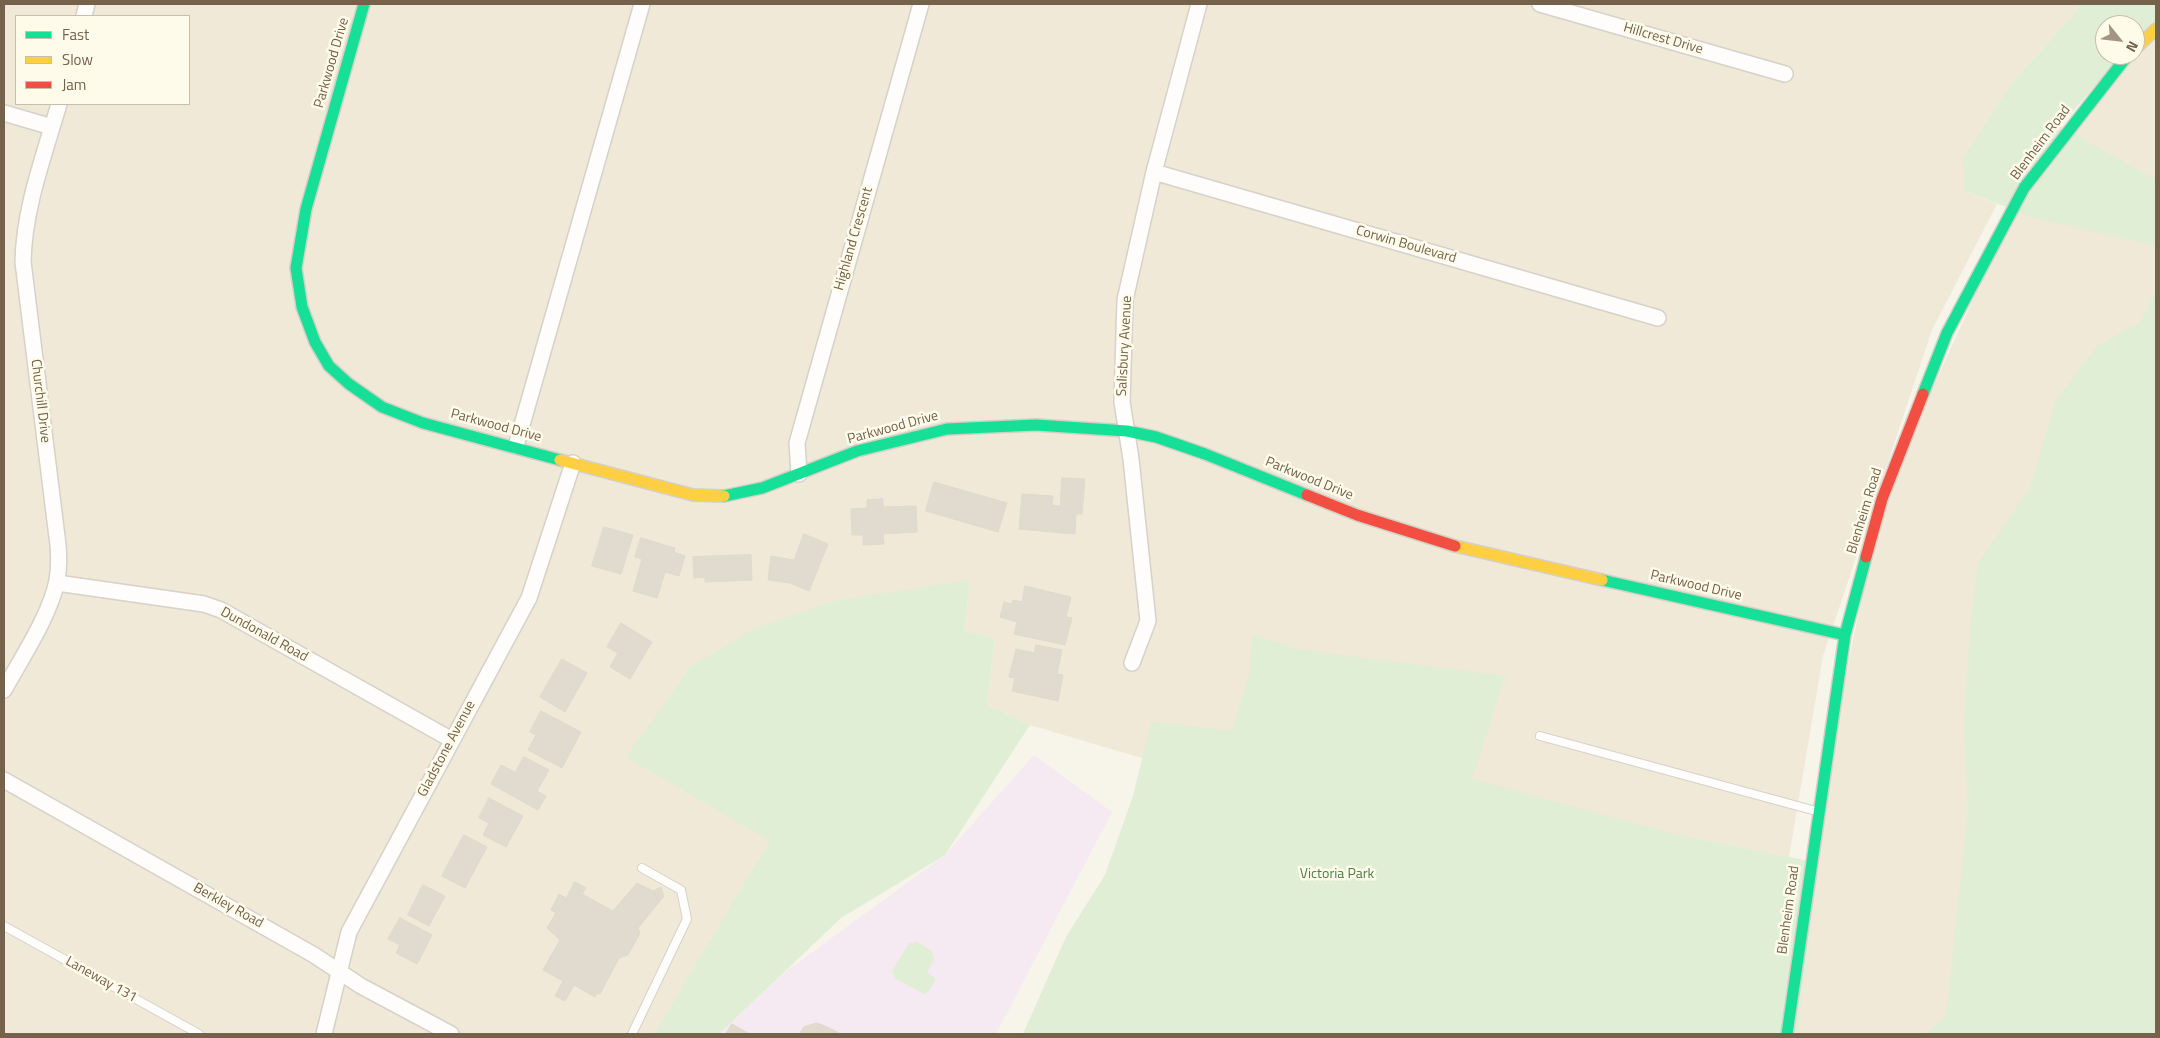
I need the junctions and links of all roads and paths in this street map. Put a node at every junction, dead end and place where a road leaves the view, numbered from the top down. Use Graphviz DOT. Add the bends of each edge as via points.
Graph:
graph roads {
  1 [pos="364,4"];
  2 [pos="642,4"];
  3 [pos="921,4"];
  4 [pos="1199,4"];
  5 [pos="1540,4"];
  6 [pos="2156,29"];
  7 [pos="2145,39"];
  8 [pos="2120,65"];
  9 [pos="1785,74"];
  10 [pos="59,105"];
  11 [pos="4,113"];
  12 [pos="52,127"];
  13 [pos="1154,172"];
  14 [pos="1658,318"];
  15 [pos="1127,431"];
  16 [pos="516,446"];
  17 [pos="573,463"];
  18 [pos="799,474"];
  19 [pos="57,583"];
  20 [pos="1845,635"];
  21 [pos="1132,663"];
  22 [pos="4,690"];
  23 [pos="1540,736"];
  24 [pos="452,740"];
  25 [pos="4,780"];
  26 [pos="1818,811"];
  27 [pos="642,868"];
  28 [pos="4,926"];
  29 [pos="338,971"];
  30 [pos="199,1034"];
  31 [pos="324,1034"];
  32 [pos="451,1034"];
  33 [pos="632,1034"];
  34 [pos="1786,1034"];
  1 -- 16 [label="street, Parkwood Drive" via="306,210 296,268 302,307 315,342 329,366 382,407 423,423"];
  2 -- 16 [label="street"];
  3 -- 18 [label="street, Highland Crescent" via="797,442"];
  4 -- 13 [label="street, Salisbury Avenue"];
  5 -- 9 [label="street, Hillcrest Drive"];
  6 -- 7 [label="street"];
  8 -- 20 [label="street, Blenheim Road" via="2024,188 1947,333 1882,499"];
  10 -- 12 [label="street, Churchill Drive"];
  11 -- 12 [label="street"];
  12 -- 19 [label="street, Churchill Drive" via="29,207 23,262 58,545"];
  13 -- 14 [label="street, Corwin Boulevard"];
  13 -- 15 [label="street, Salisbury Avenue" via="1125,300 1122,402"];
  15 -- 18 [label="street, Parkwood Drive" via="1036,425 947,429 857,451"];
  15 -- 20 [label="street, Parkwood Drive" via="1205,454 1357,515 1471,551"];
  15 -- 21 [label="street, Salisbury Avenue" via="1148,621"];
  16 -- 17 [label="street, Parkwood Drive"];
  17 -- 18 [label="street, Parkwood Drive" via="693,495 728,496"];
  17 -- 24 [label="street, Gladstone Avenue" via="529,598"];
  19 -- 22 [label="street, Churchill Drive" via="43,618"];
  19 -- 24 [label="street, Dundonald Road" via="204,604 222,610"];
  20 -- 26 [label="street, Blenheim Road"];
  23 -- 26 [label="lane"];
  24 -- 29 [label="street, Gladstone Avenue" via="349,932"];
  25 -- 29 [label="street, Berkley Road"];
  26 -- 34 [label="street, Blenheim Road"];
  27 -- 33 [label="lane" via="681,890 687,919"];
  28 -- 30 [label="lane, Laneway 131"];
  29 -- 31 [label="street, Gladstone Avenue"];
  29 -- 32 [label="street, Berkley Road"];
}
